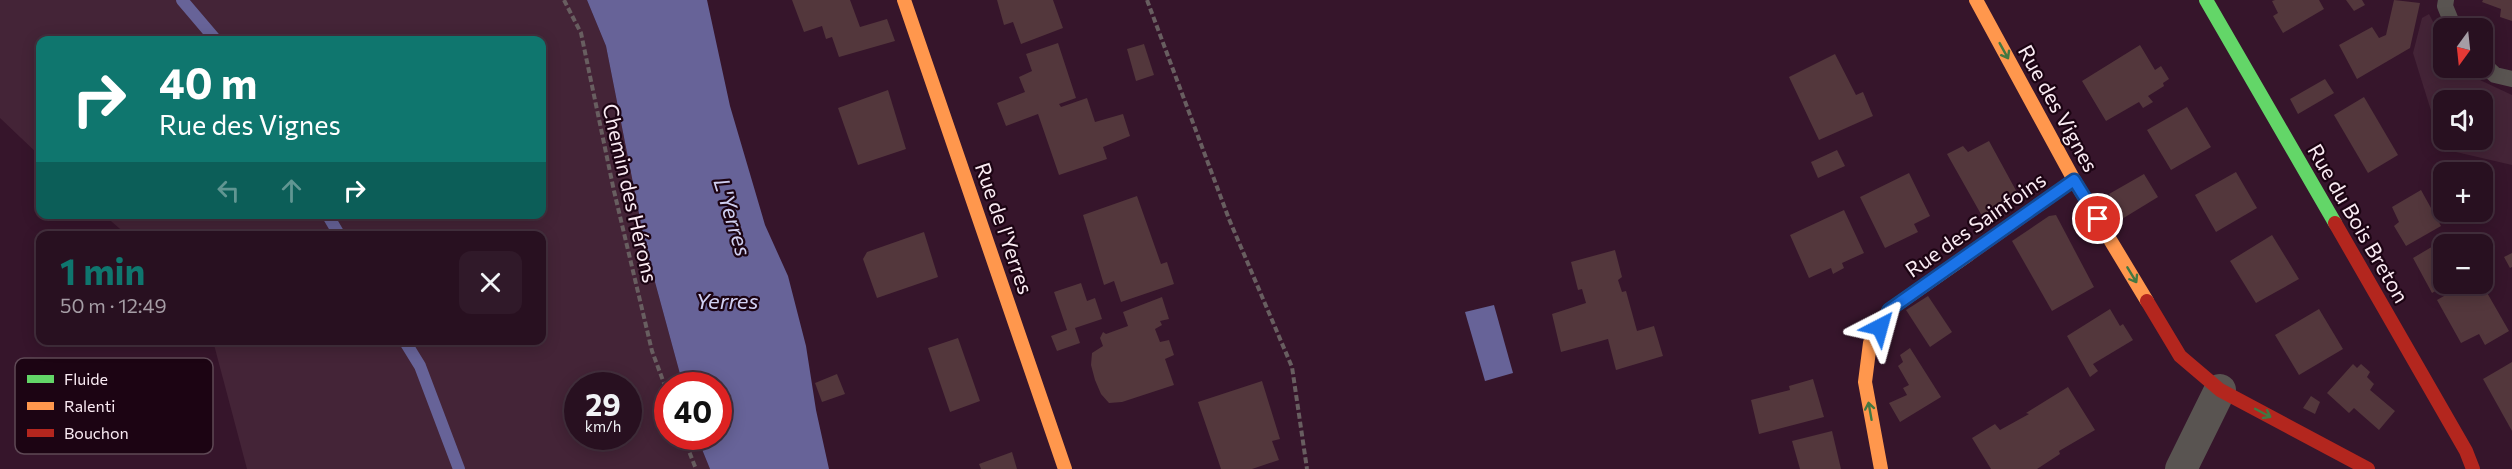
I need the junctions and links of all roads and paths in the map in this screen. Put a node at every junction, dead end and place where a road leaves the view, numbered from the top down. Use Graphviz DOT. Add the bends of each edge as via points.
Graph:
graph roads {
  1 [pos="564,0"];
  2 [pos="904,0"];
  3 [pos="1147,0"];
  4 [pos="1976,0"];
  5 [pos="2206,0"];
  6 [pos="2446,0"];
  7 [pos="2450,18"];
  8 [pos="2493,73"];
  9 [pos="2512,79"];
  10 [pos="2074,180"];
  11 [pos="660,372"];
  12 [pos="2220,390"];
  13 [pos="689,450"];
  14 [pos="696,469"];
  15 [pos="1065,469"];
  16 [pos="1307,469"];
  17 [pos="1881,469"];
  18 [pos="2181,469"];
  19 [pos="2368,469"];
  20 [pos="2473,469"];
  1 -- 11 [label="path, Chemin des Hérons" via="580,33 614,191"];
  2 -- 15 [label="street, Rue de l'Yerres"];
  3 -- 16 [label="path" via="1229,219 1292,367"];
  4 -- 10 [label="street, Rue des Vignes, one-way"];
  5 -- 20 [label="street, Rue du Bois Breton" via="2460,440"];
  6 -- 7 [label="lane"];
  8 -- 9 [label="lane"];
  10 -- 12 [label="street, Rue des Vignes, one-way" via="2180,356"];
  17 -- 10 [label="street, Rue des Sainfoins, one-way" via="1865,382 1870,343 1889,310"];
  12 -- 18 [label="street"];
  12 -- 19 [label="street, Rue des Vignes, one-way"];
  13 -- 14 [label="path"];
}
